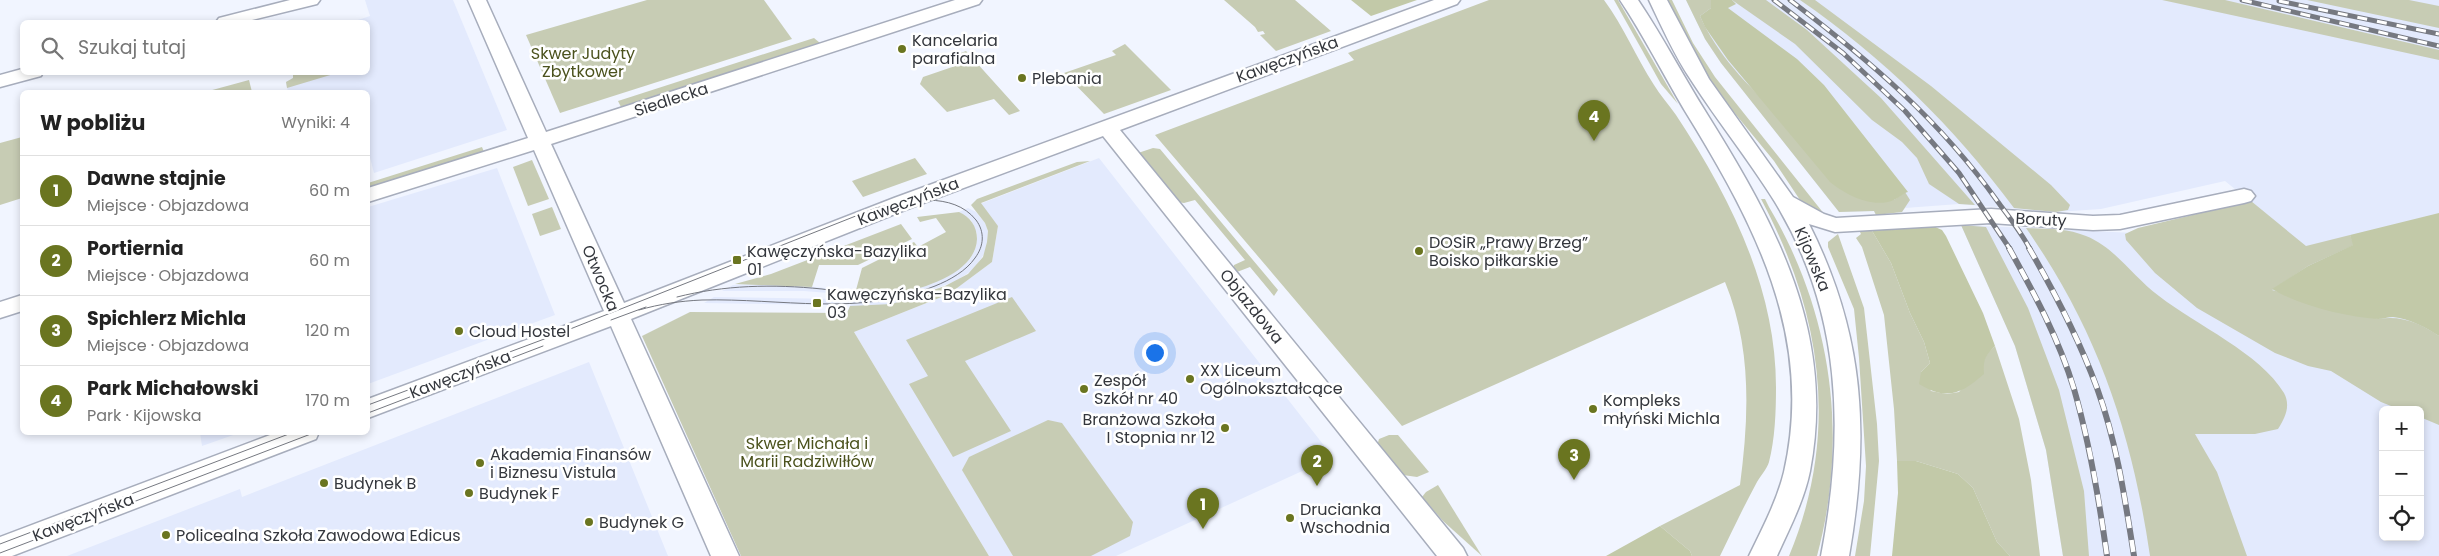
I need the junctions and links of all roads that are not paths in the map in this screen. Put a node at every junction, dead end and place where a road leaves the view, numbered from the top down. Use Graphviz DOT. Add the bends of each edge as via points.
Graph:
graph roads {
  1 [pos="311,0"];
  2 [pos="477,0"];
  3 [pos="973,0"];
  4 [pos="1451,0"];
  5 [pos="1629,0"];
  6 [pos="1658,0"];
  7 [pos="233,20"];
  8 [pos="23,75"];
  9 [pos="0,81"];
  10 [pos="1107,126"];
  11 [pos="540,141"];
  12 [pos="370,194"];
  13 [pos="2244,196"];
  14 [pos="1784,200"];
  15 [pos="1835,225"];
  16 [pos="1814,253"];
  17 [pos="20,304"];
  18 [pos="0,310"];
  19 [pos="617,315"];
  20 [pos="370,409"];
  21 [pos="299,435"];
  22 [pos="0,549"];
  23 [pos="725,556"];
  24 [pos="1453,556"];
  25 [pos="1763,556"];
  26 [pos="1835,556"];
  1 -- 7 [label="street"];
  2 -- 11 [label="street, Otwocka"];
  3 -- 11 [label="street, Siedlecka"];
  4 -- 10 [label="street, Kawęczyńska"];
  5 -- 25 [label="street, Kijowska" via="1760,220 1778,260 1792,307 1804,376 1800,450 1794,481"];
  6 -- 14 [label="street, Kijowska" via="1687,59"];
  8 -- 9 [label="street"];
  10 -- 19 [label="street, Kawęczyńska"];
  10 -- 24 [label="street, Objazdowa"];
  11 -- 12 [label="street, Siedlecka"];
  11 -- 19 [label="street, Otwocka"];
  13 -- 15 [label="street, Boruty" via="2120,222 1991,216"];
  14 -- 15 [label="street, Boruty" via="1816,219"];
  14 -- 16 [label="street, Kijowska"];
  15 -- 16 [label="street" via="1821,237"];
  16 -- 26 [label="street, Kijowska" via="1836,313 1848,422 1846,495"];
  17 -- 18 [label="street"];
  19 -- 20 [label="street, Kawęczyńska"];
  19 -- 23 [label="street, Otwocka"];
  21 -- 22 [label="street, Kawęczyńska"];
}
